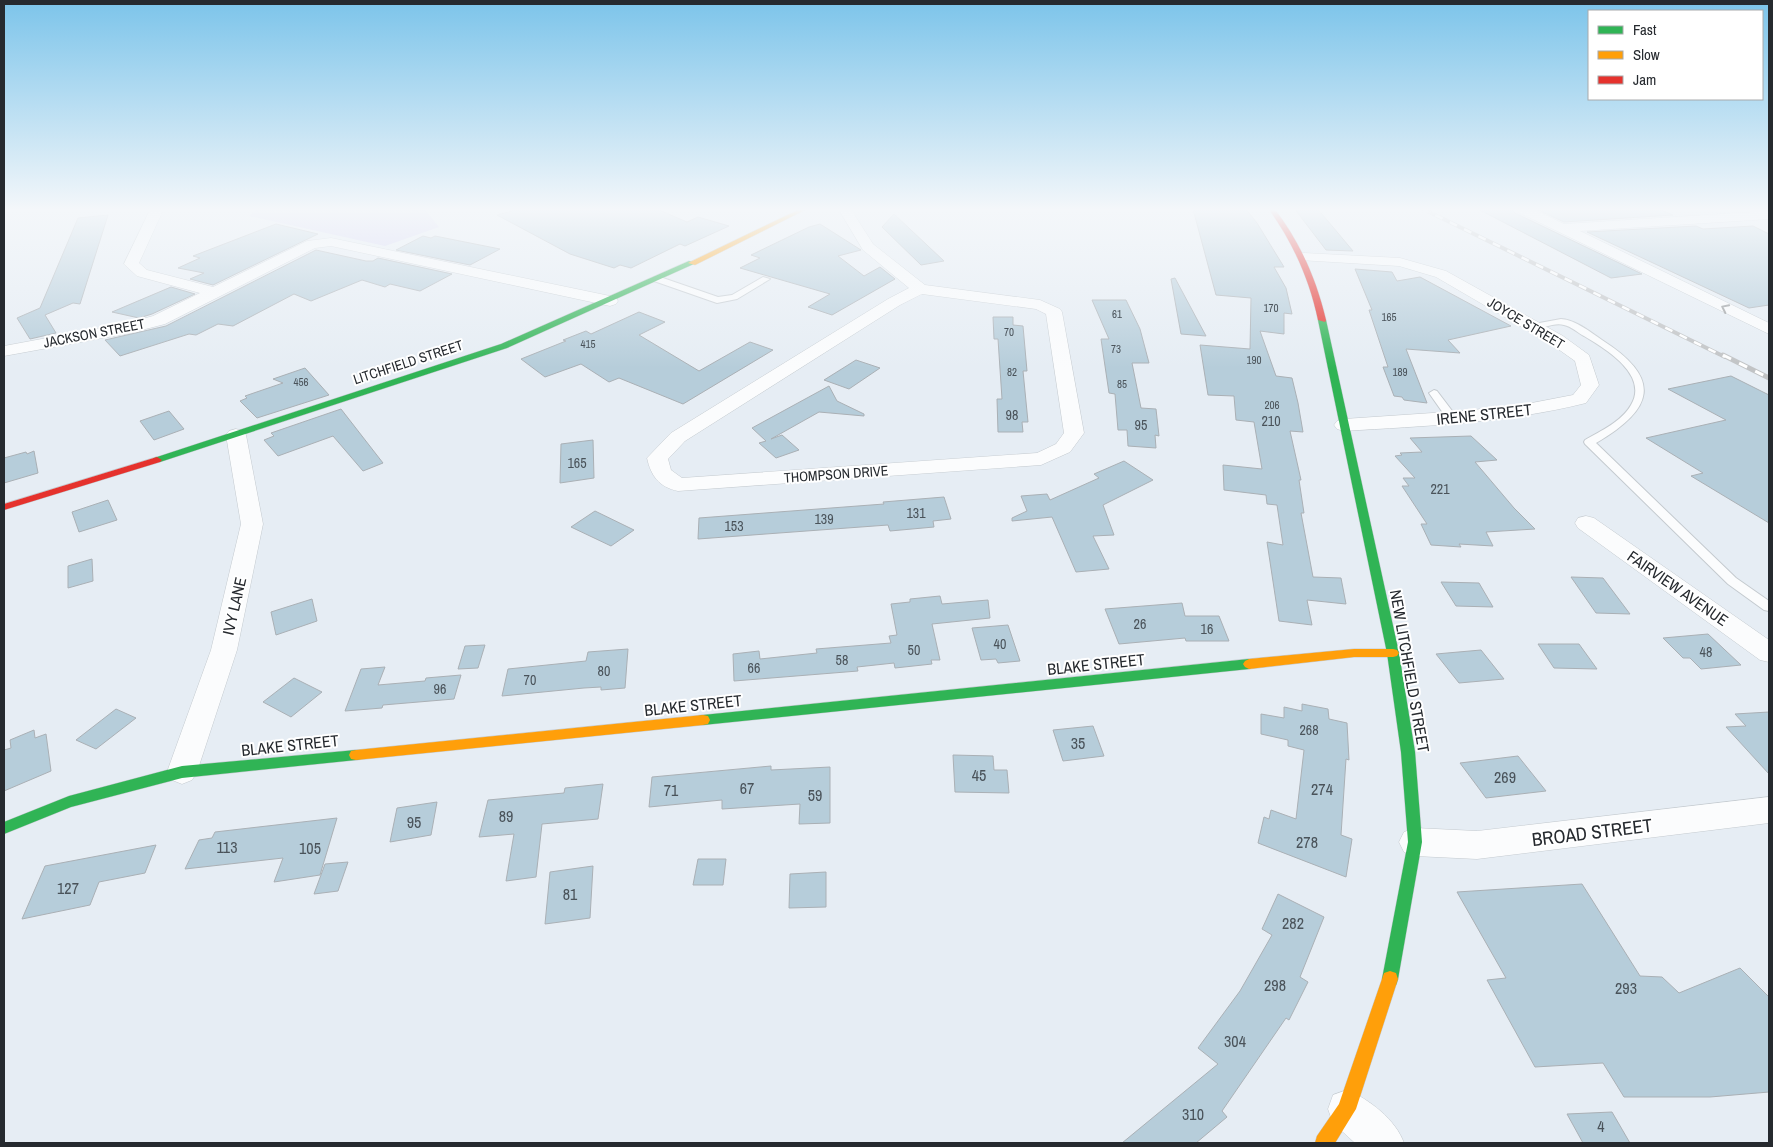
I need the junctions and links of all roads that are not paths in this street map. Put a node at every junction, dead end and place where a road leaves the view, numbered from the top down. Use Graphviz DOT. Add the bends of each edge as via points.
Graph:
graph roads {
  1 [pos="132,262"];
  2 [pos="276,262"];
  3 [pos="423,262"];
  4 [pos="694,262"];
  5 [pos="886,262"];
  6 [pos="1306,262"];
  7 [pos="1391,262"];
  8 [pos="1631,262"];
  9 [pos="766,278"];
  10 [pos="657,279"];
  11 [pos="920,289"];
  12 [pos="214,292"];
  13 [pos="610,301"];
  14 [pos="1534,327"];
  15 [pos="1769,329"];
  16 [pos="4,351"];
  17 [pos="1583,360"];
  18 [pos="1434,393"];
  19 [pos="1452,418"];
  20 [pos="1344,426"];
  21 [pos="236,435"];
  22 [pos="4,506"];
  23 [pos="1586,523"];
  24 [pos="1769,608"];
  25 [pos="1393,653"];
  26 [pos="1769,653"];
  27 [pos="182,772"];
  28 [pos="1769,810"];
  29 [pos="4,828"];
  30 [pos="1415,842"];
  31 [pos="1347,1110"];
  32 [pos="1324,1143"];
  33 [pos="1384,1143"];
  1 -- 12 [label="street" via="142,273"];
  2 -- 12 [label="street, JACKSON STREET"];
  3 -- 13 [label="street, JACKSON STREET"];
  4 -- 10 [label="main road, LITCHFIELD STREET"];
  5 -- 11 [label="street"];
  6 -- 20 [label="main road, NEW LITCHFIELD STREET" via="1315,288"];
  7 -- 14 [label="street, JOYCE STREET" via="1441,274"];
  15 -- 8 [label="street, one-way"];
  9 -- 10 [label="lane" via="734,298 717,300"];
  10 -- 13 [label="main road, LITCHFIELD STREET"];
  11 -- 11 [label="street, THOMPSON DRIVE" via="1040,305 1054,312 1074,433 1063,448 1041,459 678,485 660,473 657,458 678,437"];
  12 -- 16 [label="street, JACKSON STREET" via="159,320"];
  13 -- 21 [label="main road, LITCHFIELD STREET" via="504,346"];
  14 -- 17 [label="street, JOYCE STREET" via="1558,340"];
  14 -- 24 [label="lane" via="1566,322 1627,363 1639,386 1637,403 1589,442 1732,581"];
  17 -- 19 [label="street, IRENE STREET" via="1590,385 1579,399 1547,407"];
  18 -- 19 [label="lane"];
  19 -- 20 [label="street, IRENE STREET"];
  20 -- 25 [label="main road, NEW LITCHFIELD STREET"];
  21 -- 22 [label="main road, LITCHFIELD STREET"];
  21 -- 27 [label="street, IVY LANE" via="252,524 224,650"];
  23 -- 26 [label="street, FAIRVIEW AVENUE"];
  25 -- 27 [label="main road, BLAKE STREET" via="1354,653"];
  25 -- 30 [label="main road, NEW LITCHFIELD STREET" via="1408,752"];
  27 -- 29 [label="main road, BLAKE STREET" via="99,792"];
  28 -- 30 [label="street, BROAD STREET" via="1477,845"];
  30 -- 31 [label="main road, NEW LITCHFIELD STREET" via="1390,981"];
  31 -- 32 [label="main road, NEW LITCHFIELD STREET"];
  31 -- 33 [label="street"];
}
